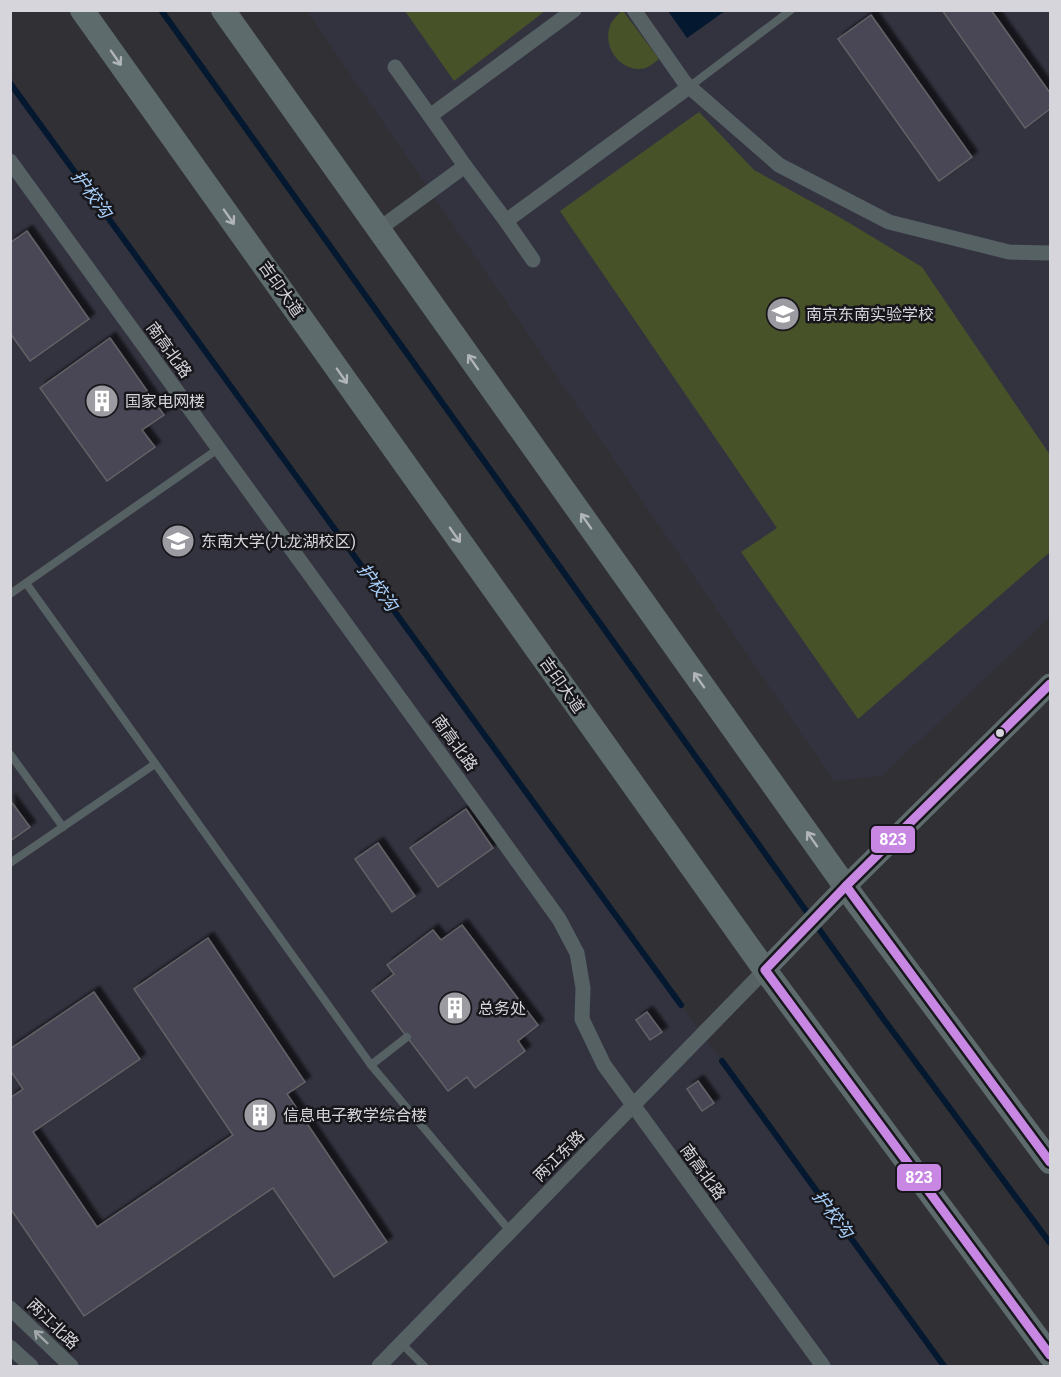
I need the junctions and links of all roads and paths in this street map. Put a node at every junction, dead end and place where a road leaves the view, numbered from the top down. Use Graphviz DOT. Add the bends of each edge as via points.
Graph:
graph roads {
  1 [pos="82,10"];
  2 [pos="223,10"];
  3 [pos="574,10"];
  4 [pos="634,10"];
  5 [pos="791,10"];
  6 [pos="395,67"];
  7 [pos="689,87"];
  8 [pos="429,116"];
  9 [pos="10,161"];
  10 [pos="465,166"];
  11 [pos="506,221"];
  12 [pos="379,229"];
  13 [pos="1050,253"];
  14 [pos="533,260"];
  15 [pos="218,448"];
  16 [pos="26,583"];
  17 [pos="10,594"];
  18 [pos="1050,684"];
  19 [pos="10,754"];
  20 [pos="155,764"];
  21 [pos="63,827"];
  22 [pos="10,863"];
  23 [pos="846,886"];
  24 [pos="765,970"];
  25 [pos="407,1037"];
  26 [pos="371,1065"];
  27 [pos="633,1106"];
  28 [pos="1050,1162"];
  29 [pos="510,1231"];
  30 [pos="10,1308"];
  31 [pos="401,1343"];
  32 [pos="12,1350"];
  33 [pos="1050,1354"];
  34 [pos="31,1366"];
  35 [pos="71,1366"];
  36 [pos="379,1366"];
  37 [pos="424,1366"];
  38 [pos="823,1366"];
  1 -- 24 [label="main road, 吉印大道, one-way"];
  2 -- 12 [label="main road"];
  3 -- 8 [label="street"];
  4 -- 7 [label="street"];
  5 -- 7 [label="lane"];
  6 -- 8 [label="street"];
  7 -- 11 [label="street"];
  7 -- 13 [label="street" via="779,165 889,222 1009,252"];
  8 -- 10 [label="street"];
  9 -- 15 [label="street, 南高北路"];
  10 -- 11 [label="street"];
  10 -- 12 [label="street"];
  11 -- 14 [label="street"];
  23 -- 12 [label="main road, one-way"];
  15 -- 16 [label="lane"];
  15 -- 27 [label="street, 南高北路" via="559,919 577,953 583,988 582,1019 604,1065"];
  16 -- 17 [label="lane"];
  16 -- 20 [label="lane"];
  18 -- 23 [label="street"];
  19 -- 21 [label="lane"];
  20 -- 21 [label="lane"];
  20 -- 26 [label="lane"];
  21 -- 22 [label="lane"];
  23 -- 24 [label="street"];
  23 -- 28 [label="main road"];
  24 -- 27 [label="street, 两江东路"];
  24 -- 33 [label="main road, 吉印大道"];
  25 -- 26 [label="lane"];
  26 -- 29 [label="lane"];
  27 -- 29 [label="street, 两江东路"];
  27 -- 38 [label="street, 南高北路"];
  29 -- 31 [label="street, 两江东路"];
  35 -- 30 [label="street, 两江北路, one-way"];
  31 -- 36 [label="street, 两江东路"];
  31 -- 37 [label="lane"];
  32 -- 34 [label="street"];
}
